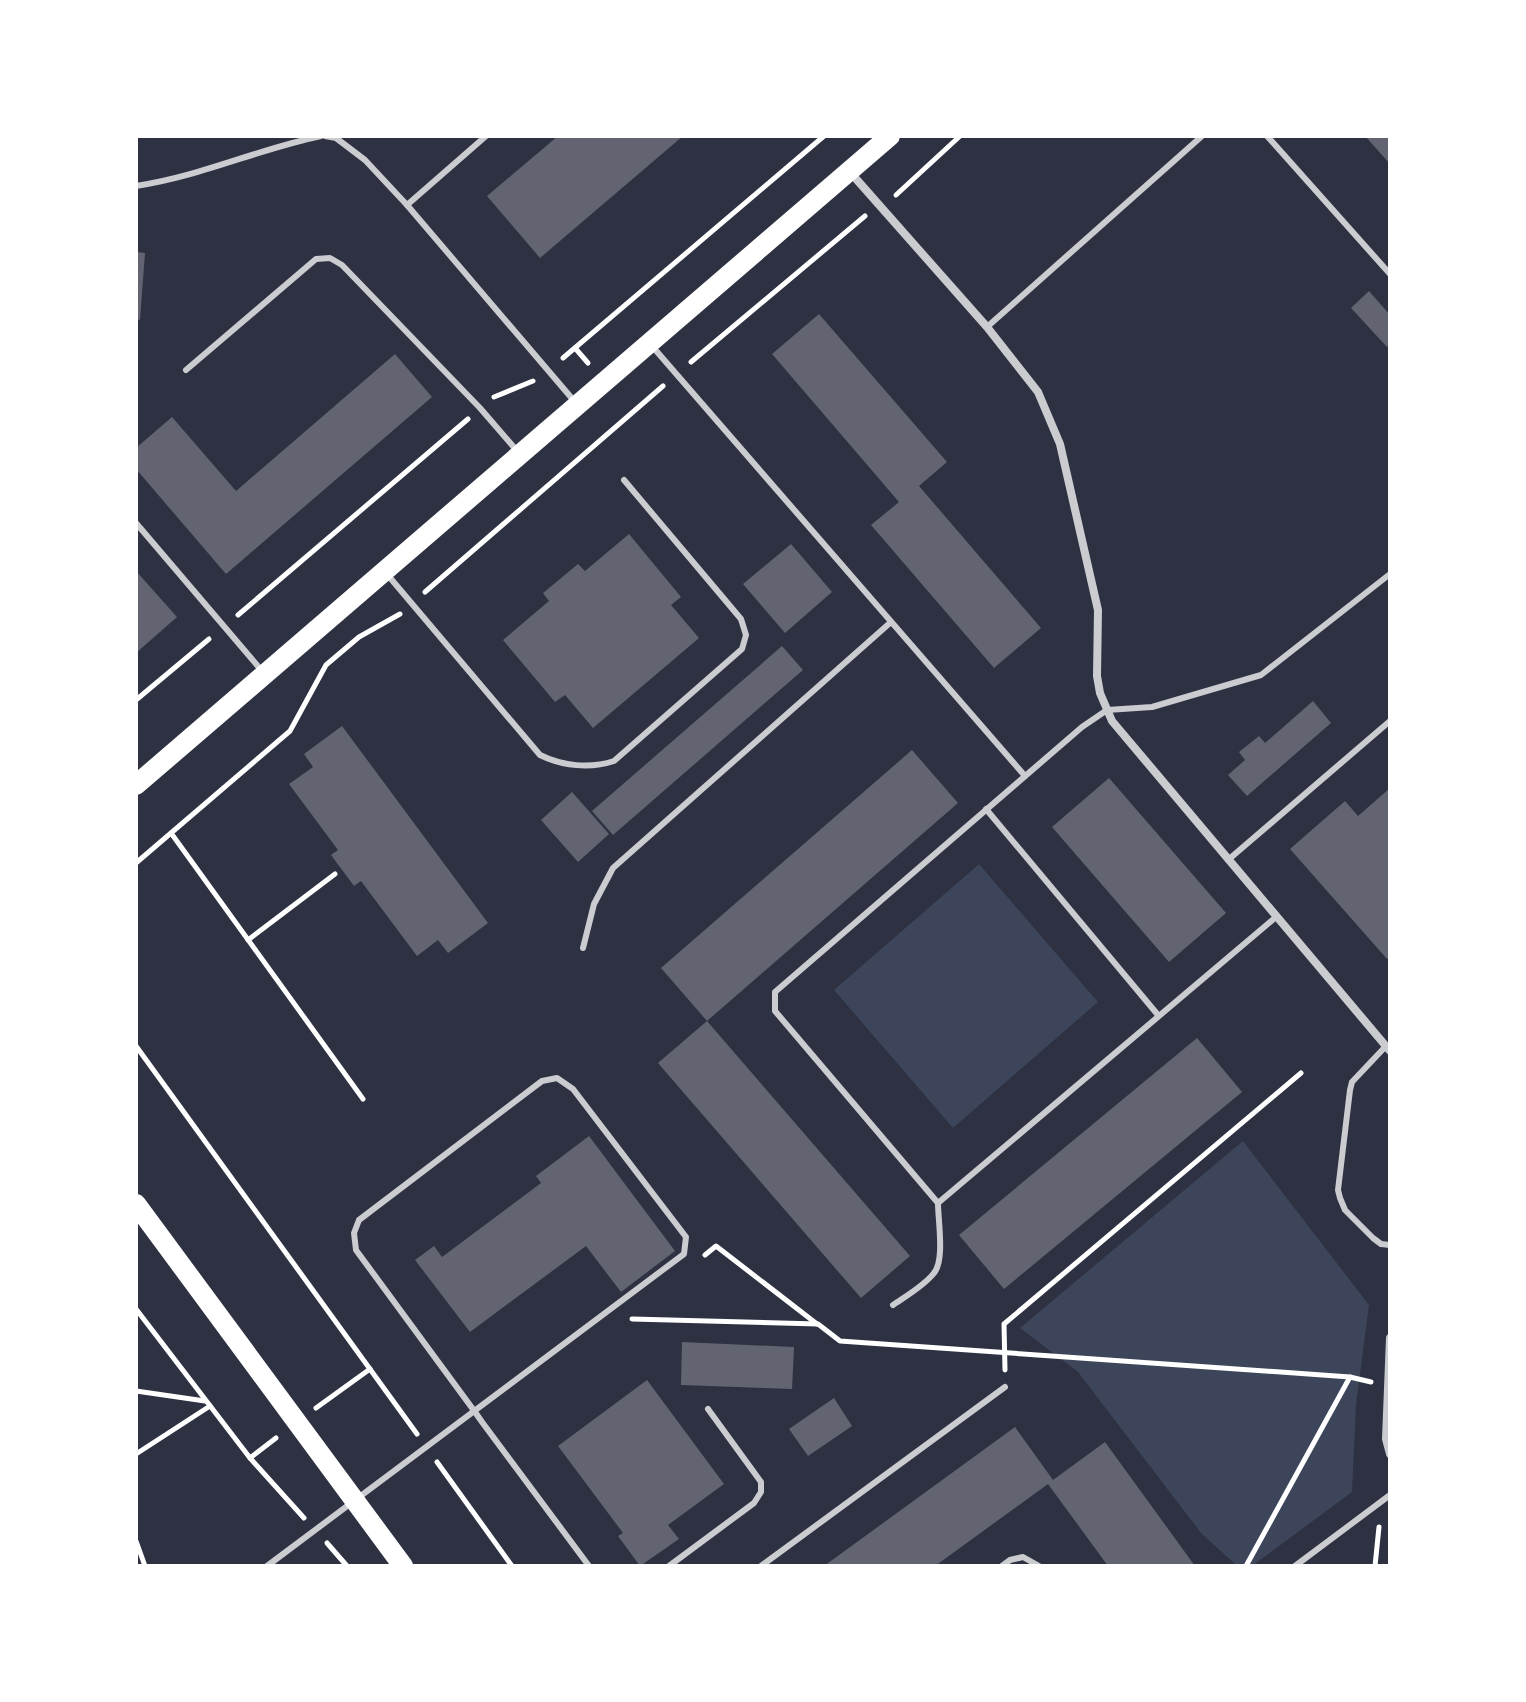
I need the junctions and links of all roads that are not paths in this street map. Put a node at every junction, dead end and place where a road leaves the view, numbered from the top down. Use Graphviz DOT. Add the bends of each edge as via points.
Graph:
graph roads {
  1 [pos="323,136"];
  2 [pos="486,136"];
  3 [pos="1202,136"];
  4 [pos="1267,136"];
  5 [pos="881,139"];
  6 [pos="850,172"];
  7 [pos="136,186"];
  8 [pos="407,205"];
  9 [pos="1390,274"];
  10 [pos="987,327"];
  11 [pos="650,344"];
  12 [pos="186,370"];
  13 [pos="578,406"];
  14 [pos="520,455"];
  15 [pos="624,480"];
  16 [pos="136,523"];
  17 [pos="384,570"];
  18 [pos="1390,574"];
  19 [pos="891,622"];
  20 [pos="264,674"];
  21 [pos="1107,710"];
  22 [pos="1390,721"];
  23 [pos="1025,776"];
  24 [pos="136,785"];
  25 [pos="986,809"];
  26 [pos="1228,860"];
  27 [pos="1276,917"];
  28 [pos="583,948"];
  29 [pos="1158,1015"];
  30 [pos="1388,1049"];
  31 [pos="938,1203"];
  32 [pos="136,1204"];
  33 [pos="1390,1245"];
  34 [pos="893,1305"];
  35 [pos="1390,1338"];
  36 [pos="1005,1387"];
  37 [pos="708,1409"];
  38 [pos="475,1412"];
  39 [pos="1390,1454"];
  40 [pos="1390,1495"];
  41 [pos="355,1501"];
  42 [pos="267,1566"];
  43 [pos="403,1566"];
  44 [pos="589,1566"];
  45 [pos="669,1566"];
  46 [pos="761,1566"];
  47 [pos="1002,1566"];
  48 [pos="1039,1566"];
  49 [pos="1295,1566"];
  1 -- 7 [label="lane"];
  1 -- 8 [label="lane" via="351,147"];
  2 -- 8 [label="lane"];
  3 -- 10 [label="lane"];
  4 -- 9 [label="lane"];
  5 -- 6 [label="main road"];
  6 -- 10 [label="street"];
  6 -- 11 [label="main road"];
  8 -- 13 [label="lane"];
  10 -- 21 [label="street" via="1038,392 1060,444 1098,610 1097,676"];
  11 -- 13 [label="main road"];
  11 -- 19 [label="lane"];
  12 -- 14 [label="lane" via="316,259 330,258 470,397"];
  13 -- 14 [label="main road"];
  14 -- 17 [label="main road"];
  15 -- 17 [label="lane" via="741,619 746,635 742,649 614,761 597,766 554,762 540,755"];
  16 -- 20 [label="lane"];
  17 -- 20 [label="main road"];
  18 -- 21 [label="lane" via="1261,675 1152,707"];
  19 -- 23 [label="lane"];
  19 -- 28 [label="lane" via="613,868 594,904"];
  20 -- 24 [label="main road"];
  21 -- 23 [label="lane"];
  21 -- 26 [label="street"];
  22 -- 26 [label="lane"];
  23 -- 25 [label="lane"];
  25 -- 29 [label="lane"];
  25 -- 31 [label="lane" via="775,992 775,1011"];
  26 -- 27 [label="street"];
  27 -- 29 [label="lane"];
  27 -- 30 [label="street"];
  29 -- 31 [label="lane"];
  30 -- 33 [label="lane" via="1352,1082 1338,1190 1345,1210 1373,1238"];
  31 -- 34 [label="lane" via="937,1269"];
  32 -- 41 [label="main road"];
  35 -- 39 [label="street"];
  36 -- 46 [label="lane"];
  37 -- 45 [label="lane" via="761,1482 761,1492 754,1503"];
  38 -- 38 [label="lane" via="356,1250 354,1233 371,1210 542,1081 557,1078 573,1089 686,1237 684,1254"];
  38 -- 41 [label="lane"];
  38 -- 44 [label="lane"];
  40 -- 49 [label="lane"];
  41 -- 42 [label="lane"];
  41 -- 43 [label="main road"];
  47 -- 48 [label="lane" via="1023,1557"];
}
